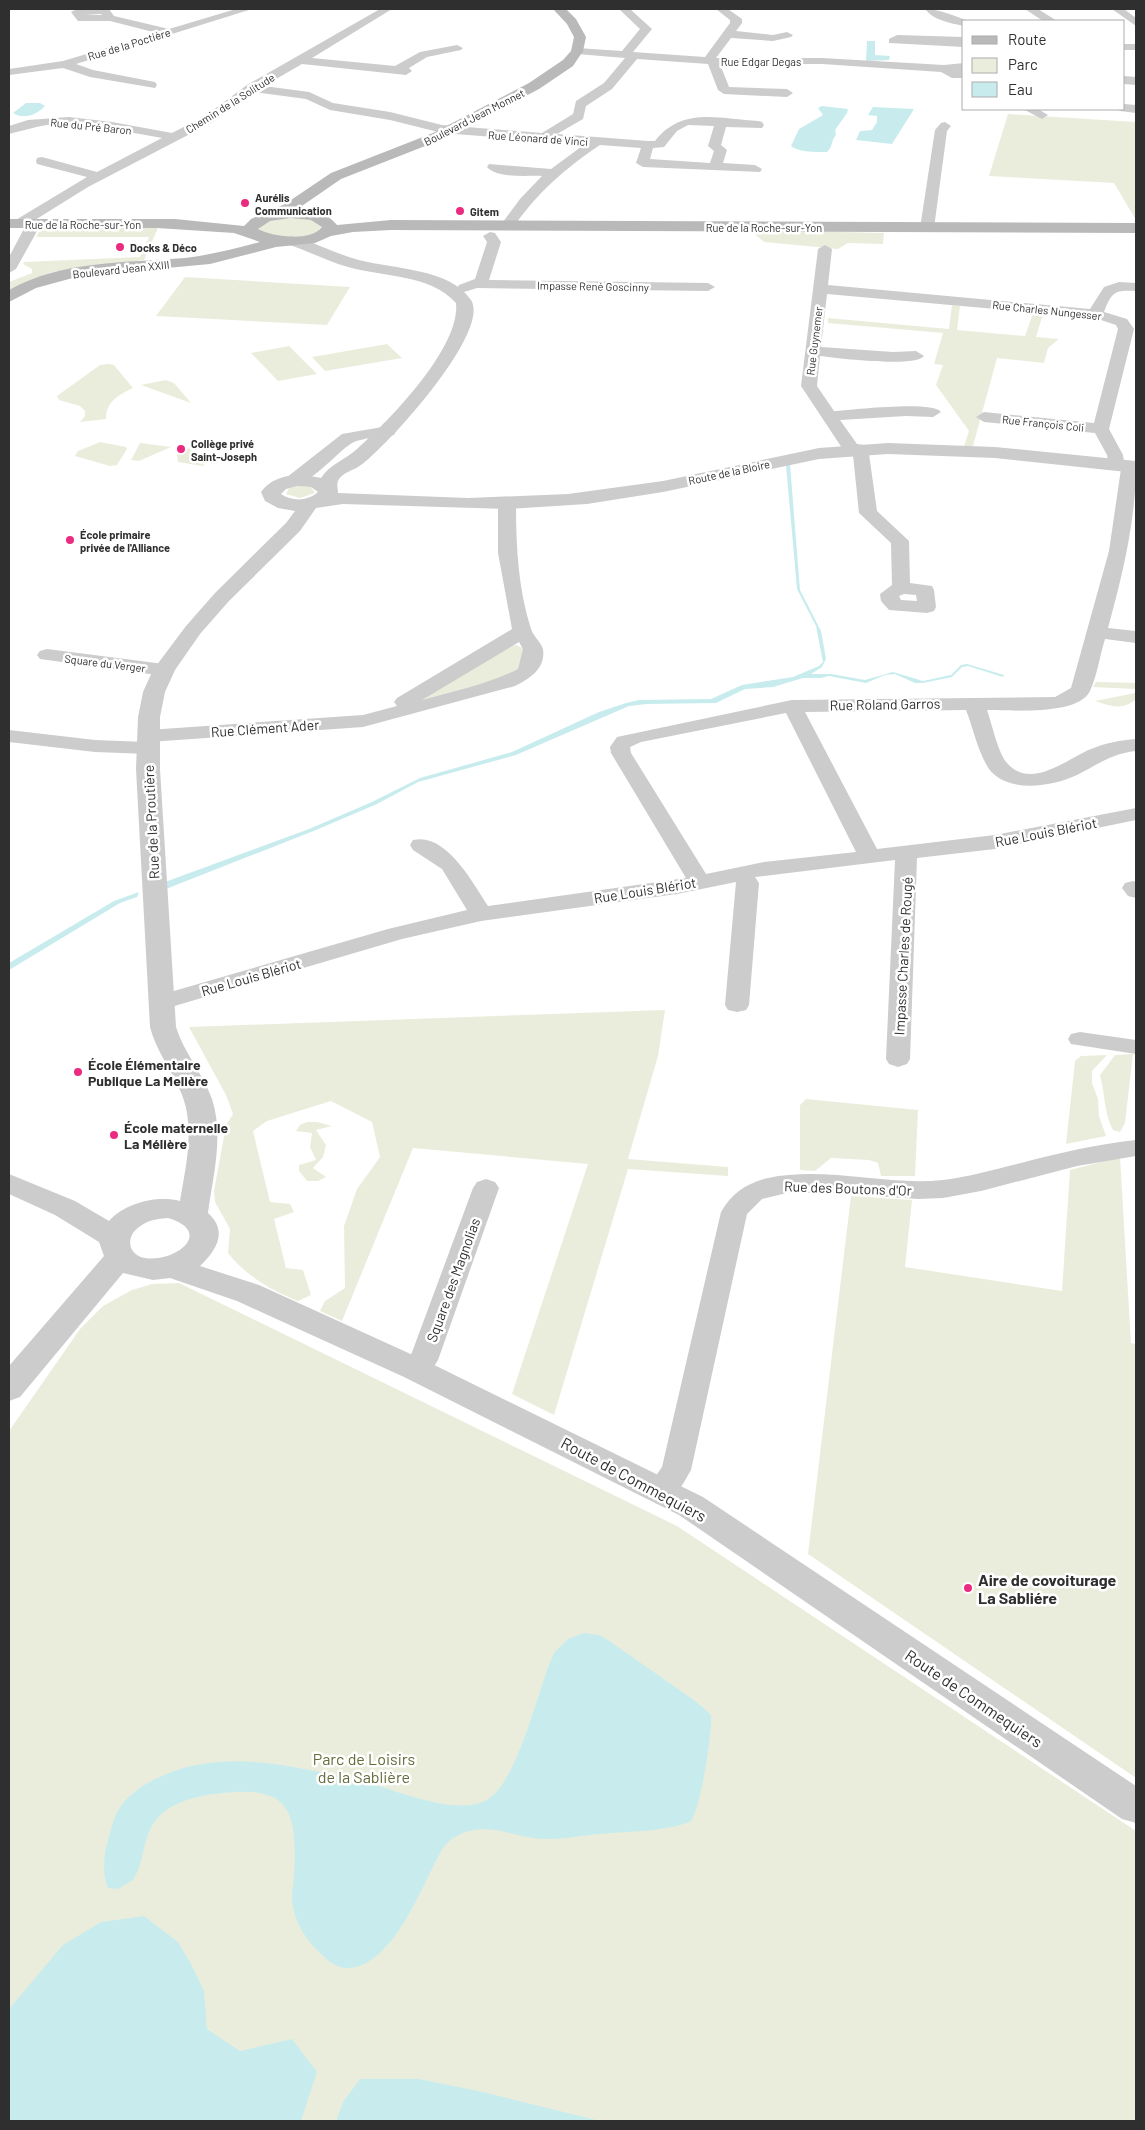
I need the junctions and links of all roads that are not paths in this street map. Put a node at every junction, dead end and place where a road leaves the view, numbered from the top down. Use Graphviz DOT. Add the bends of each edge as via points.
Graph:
graph roads {
  1 [pos="247,9"];
  2 [pos="387,9"];
  3 [pos="559,9"];
  4 [pos="624,9"];
  5 [pos="721,9"];
  6 [pos="930,9"];
  7 [pos="1030,9"];
  8 [pos="1117,9"];
  9 [pos="110,18"];
  10 [pos="1049,20"];
  11 [pos="962,22"];
  12 [pos="1136,23"];
  13 [pos="169,32"];
  14 [pos="728,34"];
  15 [pos="787,36"];
  16 [pos="962,40"];
  17 [pos="962,44"];
  18 [pos="457,48"];
  19 [pos="577,51"];
  20 [pos="629,54"];
  21 [pos="300,60"];
  22 [pos="713,61"];
  23 [pos="64,64"];
  24 [pos="957,70"];
  25 [pos="9,72"];
  26 [pos="151,85"];
  27 [pos="962,85"];
  28 [pos="251,88"];
  29 [pos="787,93"];
  30 [pos="374,102"];
  31 [pos="358,110"];
  32 [pos="1030,110"];
  33 [pos="1042,115"];
  34 [pos="721,123"];
  35 [pos="758,125"];
  36 [pos="945,126"];
  37 [pos="9,130"];
  38 [pos="450,130"];
  39 [pos="174,137"];
  40 [pos="542,138"];
  41 [pos="596,142"];
  42 [pos="648,145"];
  43 [pos="42,161"];
  44 [pos="494,167"];
  45 [pos="715,167"];
  46 [pos="755,169"];
  47 [pos="556,173"];
  48 [pos="99,176"];
  49 [pos="317,190"];
  50 [pos="268,217"];
  51 [pos="20,224"];
  52 [pos="157,224"];
  53 [pos="321,225"];
  54 [pos="507,226"];
  55 [pos="927,228"];
  56 [pos="1136,228"];
  57 [pos="254,234"];
  58 [pos="490,236"];
  59 [pos="288,241"];
  60 [pos="824,249"];
  61 [pos="238,252"];
  62 [pos="329,253"];
  63 [pos="10,266"];
  64 [pos="9,281"];
  65 [pos="478,284"];
  66 [pos="708,286"];
  67 [pos="1089,286"];
  68 [pos="1136,287"];
  69 [pos="821,289"];
  70 [pos="1108,289"];
  71 [pos="452,290"];
  72 [pos="9,298"];
  73 [pos="1096,314"];
  74 [pos="812,350"];
  75 [pos="916,356"];
  76 [pos="933,412"];
  77 [pos="829,416"];
  78 [pos="984,417"];
  79 [pos="1102,429"];
  80 [pos="388,431"];
  81 [pos="855,450"];
  82 [pos="1128,466"];
  83 [pos="298,481"];
  84 [pos="319,496"];
  85 [pos="1133,497"];
  86 [pos="507,503"];
  87 [pos="901,588"];
  88 [pos="522,631"];
  89 [pos="1096,632"];
  90 [pos="1136,637"];
  91 [pos="46,655"];
  92 [pos="164,670"];
  93 [pos="974,703"];
  94 [pos="792,706"];
  95 [pos="382,714"];
  96 [pos="9,736"];
  97 [pos="148,742"];
  98 [pos="1136,745"];
  99 [pos="1136,814"];
  100 [pos="421,846"];
  101 [pos="905,853"];
  102 [pos="870,857"];
  103 [pos="741,873"];
  104 [pos="700,882"];
  105 [pos="481,914"];
  106 [pos="162,1002"];
  107 [pos="738,1005"];
  108 [pos="1080,1039"];
  109 [pos="1136,1047"];
  110 [pos="898,1059"];
  111 [pos="1136,1148"];
  112 [pos="199,1167"];
  113 [pos="9,1183"];
  114 [pos="486,1188"];
  115 [pos="64,1208"];
  116 [pos="149,1210"];
  117 [pos="193,1214"];
  118 [pos="203,1245"];
  119 [pos="117,1247"];
  120 [pos="161,1268"];
  121 [pos="248,1293"];
  122 [pos="86,1300"];
  123 [pos="415,1369"];
  124 [pos="9,1389"];
  125 [pos="661,1490"];
  126 [pos="1136,1807"];
  1 -- 13 [label="street, Rue de la Poctière"];
  2 -- 21 [label="street, Chemin de la Solitude"];
  3 -- 19 [label="main road" via="577,29 580,37"];
  4 -- 20 [label="street" via="646,29"];
  5 -- 14 [label="street" via="736,19"];
  6 -- 11 [label="street"];
  7 -- 10 [label="street"];
  8 -- 12 [label="street"];
  9 -- 13 [label="street"];
  13 -- 23 [label="street, Rue de la Poctière"];
  14 -- 15 [label="street"];
  14 -- 22 [label="street" via="710,59"];
  16 -- 17 [label="street" via="897,38 893,41"];
  18 -- 21 [label="street" via="424,54 402,70"];
  19 -- 20 [label="street, Rue Edgar Degas"];
  19 -- 38 [label="main road, Boulevard Jean Monnet" via="557,72"];
  20 -- 22 [label="street, Rue Edgar Degas"];
  20 -- 40 [label="street" via="608,86 580,104 579,116"];
  21 -- 28 [label="street, Chemin de la Solitude"];
  22 -- 24 [label="street, Rue Edgar Degas" via="822,61"];
  22 -- 29 [label="street" via="724,90"];
  23 -- 25 [label="street, Rue de la Poctière"];
  23 -- 26 [label="street"];
  24 -- 27 [label="street" via="956,81"];
  28 -- 31 [label="street, Rue Léonard de Vinci" via="309,96 330,106"];
  28 -- 39 [label="street, Chemin de la Solitude" via="209,119"];
  30 -- 31 [label="street"];
  31 -- 38 [label="street, Rue Léonard de Vinci"];
  32 -- 33 [label="street"];
  34 -- 35 [label="street"];
  34 -- 42 [label="street" via="690,119 666,133 659,144"];
  34 -- 45 [label="street" via="714,146 720,150"];
  36 -- 55 [label="street" via="941,130"];
  37 -- 39 [label="street, Rue du Pré Baron" via="28,123 55,121"];
  38 -- 40 [label="street, Rue Léonard de Vinci"];
  38 -- 49 [label="main road, Boulevard Jean Monnet" via="336,176"];
  39 -- 48 [label="street, Chemin de la Solitude"];
  40 -- 41 [label="street, Rue Léonard de Vinci"];
  41 -- 42 [label="street, Rue Léonard de Vinci"];
  41 -- 47 [label="street"];
  42 -- 45 [label="street" via="643,163"];
  43 -- 48 [label="street"];
  44 -- 47 [label="street"];
  45 -- 46 [label="street"];
  47 -- 54 [label="street" via="518,208"];
  48 -- 51 [label="street, Chemin de la Solitude"];
  49 -- 50 [label="main road, Boulevard Jean Monnet"];
  49 -- 53 [label="main road" via="310,206"];
  50 -- 52 [label="main road, Rue de la Roche-sur-Yon"];
  50 -- 53 [label="main road, Rue de la Roche-sur-Yon" via="290,214"];
  50 -- 57 [label="main road" via="252,225"];
  51 -- 52 [label="main road, Rue de la Roche-sur-Yon"];
  51 -- 63 [label="street"];
  52 -- 57 [label="main road, Rue de la Roche-sur-Yon" via="225,227"];
  53 -- 54 [label="main road, Rue de la Roche-sur-Yon"];
  53 -- 59 [label="main road, Boulevard Jean XXIII"];
  53 -- 62 [label="street" via="322,244"];
  54 -- 55 [label="main road, Rue de la Roche-sur-Yon"];
  55 -- 56 [label="main road, Rue de la Roche-sur-Yon"];
  57 -- 59 [label="main road, Rue de la Roche-sur-Yon"];
  57 -- 61 [label="main road" via="248,246"];
  58 -- 65 [label="street" via="494,242"];
  59 -- 61 [label="main road, Boulevard Jean XXIII"];
  59 -- 62 [label="street" via="314,246"];
  60 -- 69 [label="street, Rue Guynemer"];
  61 -- 72 [label="main road, Boulevard Jean XXIII" via="197,261 78,272 34,284"];
  62 -- 71 [label="street" via="360,265 428,280"];
  63 -- 64 [label="street" via="25,271"];
  65 -- 66 [label="street, Impasse René Goscinny"];
  65 -- 71 [label="street, Impasse René Goscinny"];
  67 -- 70 [label="street"];
  68 -- 70 [label="street"];
  69 -- 73 [label="street, Rue Charles Nungesser"];
  69 -- 74 [label="street, Rue Guynemer"];
  70 -- 73 [label="street"];
  71 -- 80 [label="street, Rue de la Proutière" via="464,302 468,314 465,321 436,374"];
  73 -- 79 [label="street, Rue Charles Nungesser" via="1122,322 1126,329"];
  74 -- 75 [label="street"];
  74 -- 77 [label="street, Rue Guynemer" via="809,386"];
  76 -- 77 [label="street"];
  77 -- 81 [label="street, Rue Guynemer"];
  78 -- 79 [label="street, Rue François Coli"];
  79 -- 82 [label="street" via="1115,455"];
  80 -- 83 [label="street" via="348,438"];
  80 -- 84 [label="street, Rue de la Proutière"];
  81 -- 82 [label="street, Route de la Bloire" via="947,449"];
  81 -- 86 [label="street, Route de la Bloire" via="801,457 622,493 571,500"];
  81 -- 87 [label="street" via="861,454 868,513 900,541"];
  82 -- 85 [label="street, Rue Roland Garros"];
  83 -- 84 [label="street" via="316,482"];
  83 -- 84 [label="street" via="279,485 271,492 274,499 287,507"];
  84 -- 86 [label="street, Route de la Bloire"];
  84 -- 92 [label="street, Rue de la Proutière" via="222,597"];
  85 -- 89 [label="street, Rue Roland Garros"];
  86 -- 88 [label="street, Rue Clément Ader" via="507,553"];
  88 -- 95 [label="street, Rue Clément Ader"];
  88 -- 95 [label="street, Rue Clément Ader" via="533,649 526,673 480,691"];
  89 -- 90 [label="street"];
  89 -- 93 [label="street, Rue Roland Garros" via="1080,691 1075,696 1056,703"];
  91 -- 92 [label="street, Square du Verger"];
  92 -- 97 [label="street, Rue de la Proutière" via="154,692"];
  93 -- 94 [label="street, Rue Roland Garros"];
  93 -- 98 [label="street" via="996,764 1017,778 1055,776 1098,753"];
  94 -- 102 [label="street"];
  94 -- 104 [label="street, Rue Roland Garros" via="636,737 624,741 620,747"];
  95 -- 97 [label="street, Rue Clément Ader" via="363,721"];
  96 -- 97 [label="street, Rue Clément Ader" via="95,746"];
  97 -- 106 [label="street, Rue de la Proutière"];
  99 -- 101 [label="street, Rue Louis Blériot" via="995,842"];
  100 -- 105 [label="street" via="451,865"];
  101 -- 102 [label="street, Rue Louis Blériot"];
  101 -- 110 [label="street, Impasse Charles de Rougé"];
  102 -- 103 [label="street, Rue Louis Blériot"];
  103 -- 104 [label="street, Rue Louis Blériot"];
  103 -- 107 [label="street" via="748,883"];
  104 -- 105 [label="street, Rue Louis Blériot"];
  105 -- 106 [label="street, Rue Louis Blériot" via="396,934"];
  106 -- 112 [label="street, Rue de la Proutière" via="166,1038 198,1098 203,1117"];
  108 -- 109 [label="street"];
  111 -- 125 [label="street, Rue des Boutons d'Or" via="1095,1154 948,1188 919,1190 796,1183 774,1185 742,1200 734,1212 676,1470"];
  112 -- 116 [label="street"];
  112 -- 117 [label="street, Rue de la Proutière"];
  113 -- 115 [label="street"];
  114 -- 123 [label="street, Square des Magnolias" via="424,1360"];
  115 -- 116 [label="street" via="113,1212"];
  115 -- 119 [label="street"];
  116 -- 117 [label="street" via="169,1208"];
  116 -- 119 [label="street" via="130,1218 120,1227"];
  117 -- 118 [label="street" via="204,1227"];
  118 -- 120 [label="street" via="191,1259"];
  118 -- 121 [label="street"];
  119 -- 120 [label="street" via="139,1268"];
  119 -- 122 [label="street"];
  120 -- 121 [label="street, Route de Commequiers"];
  120 -- 122 [label="street"];
  121 -- 123 [label="street, Route de Commequiers"];
  122 -- 124 [label="street" via="66,1318"];
  123 -- 125 [label="street, Route de Commequiers"];
  125 -- 126 [label="street, Route de Commequiers" via="691,1506 832,1600"];
}
